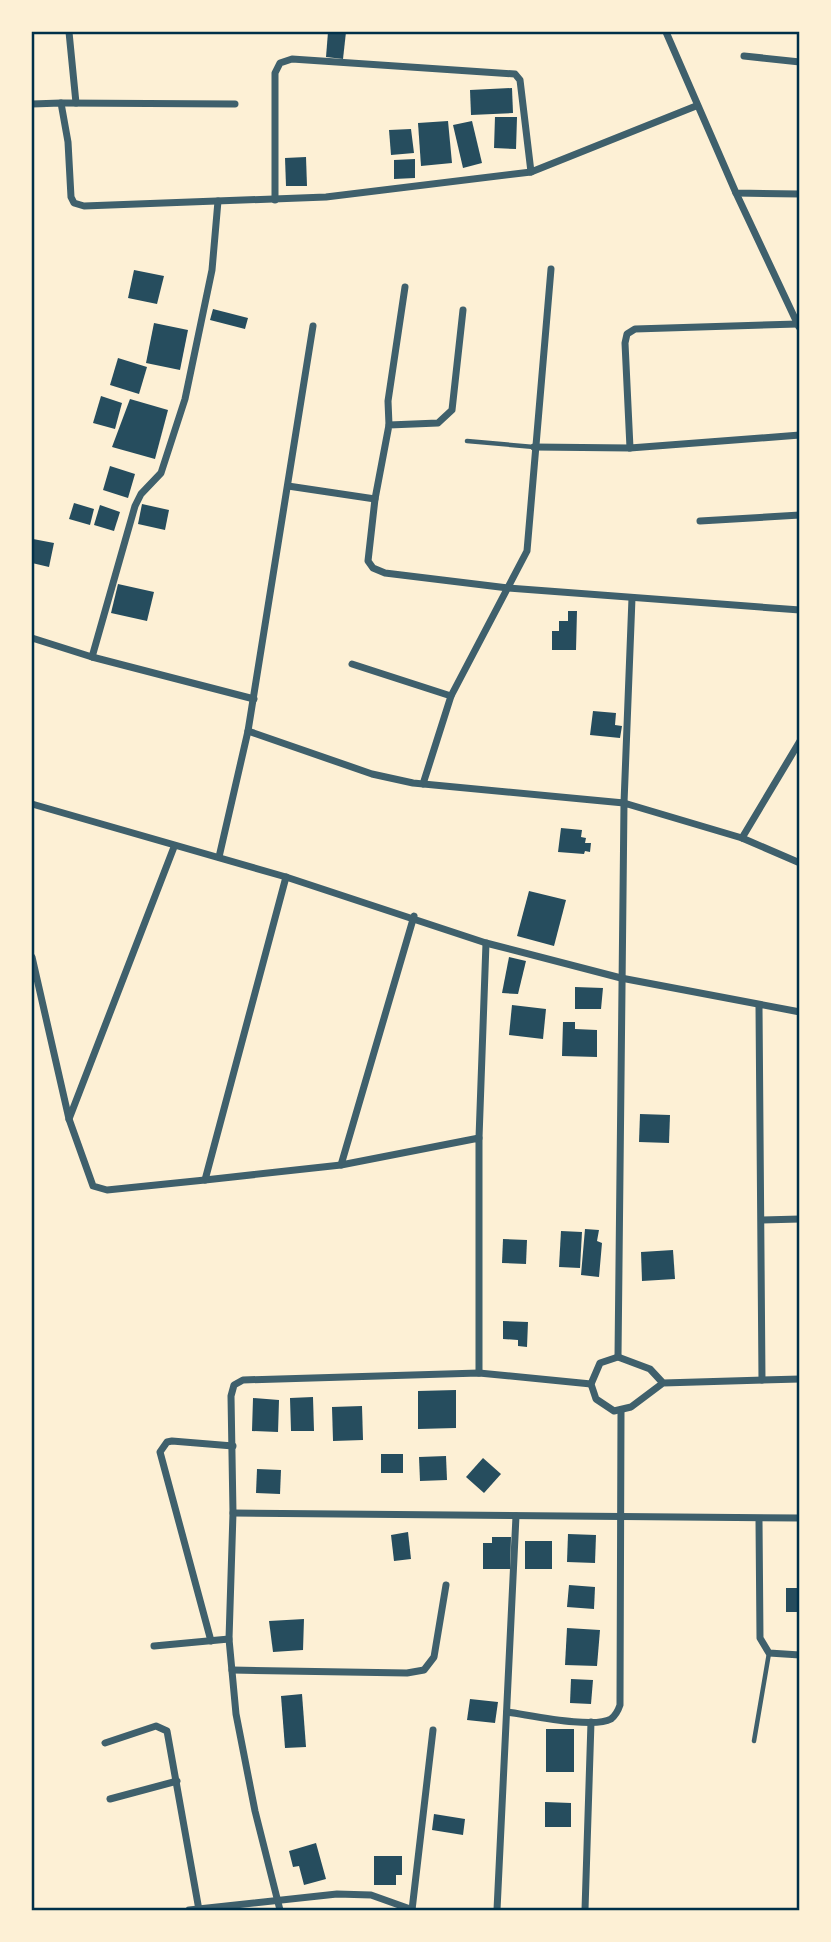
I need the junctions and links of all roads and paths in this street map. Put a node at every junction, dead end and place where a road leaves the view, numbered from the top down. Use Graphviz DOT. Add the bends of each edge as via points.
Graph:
graph roads {
  1 [pos="69,32"];
  2 [pos="666,32"];
  3 [pos="744,56"];
  4 [pos="800,62"];
  5 [pos="61,103"];
  6 [pos="76,103"];
  7 [pos="32,104"];
  8 [pos="236,104"];
  9 [pos="696,106"];
  10 [pos="531,172"];
  11 [pos="736,193"];
  12 [pos="800,194"];
  13 [pos="275,200"];
  14 [pos="218,201"];
  15 [pos="551,269"];
  16 [pos="405,287"];
  17 [pos="463,310"];
  18 [pos="313,326"];
  19 [pos="799,326"];
  20 [pos="389,425"];
  21 [pos="800,435"];
  22 [pos="467,441"];
  23 [pos="534,447"];
  24 [pos="630,448"];
  25 [pos="288,486"];
  26 [pos="375,499"];
  27 [pos="800,515"];
  28 [pos="701,521"];
  29 [pos="508,588"];
  30 [pos="632,597"];
  31 [pos="800,610"];
  32 [pos="32,638"];
  33 [pos="92,657"];
  34 [pos="352,664"];
  35 [pos="451,696"];
  36 [pos="254,699"];
  37 [pos="248,732"];
  38 [pos="800,741"];
  39 [pos="423,784"];
  40 [pos="624,803"];
  41 [pos="32,804"];
  42 [pos="743,838"];
  43 [pos="174,847"];
  44 [pos="219,857"];
  45 [pos="800,863"];
  46 [pos="286,877"];
  47 [pos="414,916"];
  48 [pos="486,943"];
  49 [pos="32,957"];
  50 [pos="621,978"];
  51 [pos="759,1006"];
  52 [pos="800,1012"];
  53 [pos="69,1119"];
  54 [pos="480,1138"];
  55 [pos="341,1165"];
  56 [pos="205,1181"];
  57 [pos="762,1220"];
  58 [pos="800,1220"];
  59 [pos="618,1357"];
  60 [pos="479,1373"];
  61 [pos="800,1379"];
  62 [pos="762,1380"];
  63 [pos="663,1383"];
  64 [pos="591,1384"];
  65 [pos="621,1411"];
  66 [pos="233,1446"];
  67 [pos="233,1513"];
  68 [pos="516,1516"];
  69 [pos="622,1518"];
  70 [pos="800,1518"];
  71 [pos="759,1520"];
  72 [pos="446,1585"];
  73 [pos="229,1639"];
  74 [pos="211,1641"];
  75 [pos="154,1646"];
  76 [pos="769,1653"];
  77 [pos="800,1655"];
  78 [pos="232,1670"];
  79 [pos="507,1712"];
  80 [pos="590,1722"];
  81 [pos="433,1730"];
  82 [pos="754,1741"];
  83 [pos="105,1743"];
  84 [pos="177,1781"];
  85 [pos="110,1799"];
  86 [pos="278,1900"];
  87 [pos="189,1910"];
  88 [pos="199,1910"];
  89 [pos="280,1910"];
  90 [pos="412,1910"];
  91 [pos="497,1910"];
  92 [pos="585,1910"];
  1 -- 6 [label="street"];
  2 -- 9 [label="street"];
  3 -- 4 [label="street"];
  5 -- 6 [label="street"];
  5 -- 7 [label="street"];
  5 -- 14 [label="street" via="74,203"];
  6 -- 8 [label="street"];
  9 -- 10 [label="street"];
  9 -- 11 [label="street"];
  10 -- 13 [label="street"];
  10 -- 13 [label="street" via="520,80 515,74 292,59 280,63 275,73"];
  11 -- 12 [label="street"];
  11 -- 19 [label="street"];
  13 -- 14 [label="street"];
  14 -- 33 [label="street" via="212,270 181,411 161,473 135,506"];
  15 -- 23 [label="street"];
  16 -- 20 [label="street" via="388,401"];
  17 -- 20 [label="street" via="452,410 438,423"];
  18 -- 25 [label="street"];
  19 -- 24 [label="street" via="635,329 627,334"];
  20 -- 26 [label="street"];
  21 -- 24 [label="street"];
  22 -- 23 [label="lane"];
  23 -- 24 [label="street"];
  23 -- 29 [label="street" via="527,551"];
  25 -- 26 [label="street"];
  25 -- 36 [label="street"];
  26 -- 29 [label="street" via="368,561 373,568"];
  27 -- 28 [label="street"];
  29 -- 30 [label="street"];
  29 -- 35 [label="street"];
  30 -- 31 [label="street"];
  30 -- 40 [label="street"];
  32 -- 33 [label="street"];
  33 -- 36 [label="street"];
  34 -- 35 [label="street"];
  35 -- 39 [label="street"];
  36 -- 37 [label="street"];
  37 -- 39 [label="street" via="372,774"];
  37 -- 44 [label="street"];
  38 -- 42 [label="street"];
  39 -- 40 [label="street"];
  40 -- 42 [label="street"];
  40 -- 50 [label="street"];
  41 -- 43 [label="street"];
  42 -- 45 [label="street"];
  43 -- 44 [label="street"];
  43 -- 53 [label="street"];
  44 -- 46 [label="street"];
  46 -- 47 [label="street"];
  46 -- 56 [label="street"];
  47 -- 48 [label="street"];
  47 -- 55 [label="street"];
  48 -- 50 [label="street"];
  48 -- 54 [label="street"];
  49 -- 53 [label="street"];
  50 -- 51 [label="street"];
  50 -- 59 [label="street"];
  51 -- 52 [label="street"];
  51 -- 57 [label="street"];
  53 -- 56 [label="street" via="90,1182 97,1189"];
  54 -- 55 [label="street"];
  54 -- 60 [label="street"];
  55 -- 56 [label="street"];
  57 -- 58 [label="street"];
  57 -- 62 [label="street"];
  59 -- 63 [label="street" via="650,1369"];
  59 -- 64 [label="street" via="600,1363"];
  60 -- 64 [label="street"];
  60 -- 66 [label="street" via="243,1380 234,1385 231,1396"];
  61 -- 62 [label="street"];
  62 -- 63 [label="street"];
  63 -- 65 [label="street"];
  64 -- 65 [label="street" via="602,1405"];
  65 -- 69 [label="street"];
  66 -- 67 [label="street"];
  66 -- 74 [label="street" via="172,1441 160,1452"];
  67 -- 68 [label="street"];
  67 -- 73 [label="street"];
  68 -- 69 [label="street"];
  68 -- 79 [label="street"];
  69 -- 71 [label="street"];
  69 -- 80 [label="street" via="620,1705 609,1720"];
  70 -- 71 [label="street"];
  71 -- 76 [label="street" via="760,1637"];
  72 -- 78 [label="street" via="434,1657 424,1670"];
  73 -- 74 [label="street"];
  73 -- 78 [label="street"];
  74 -- 75 [label="street"];
  76 -- 77 [label="street"];
  76 -- 82 [label="lane"];
  78 -- 86 [label="street" via="255,1811"];
  79 -- 80 [label="street"];
  79 -- 91 [label="street"];
  80 -- 92 [label="street"];
  81 -- 90 [label="street"];
  83 -- 84 [label="street" via="162,1727 167,1731"];
  84 -- 85 [label="street"];
  84 -- 88 [label="street"];
  86 -- 88 [label="street"];
  86 -- 89 [label="street"];
  86 -- 90 [label="street" via="371,1895"];
  87 -- 88 [label="street"];
}
